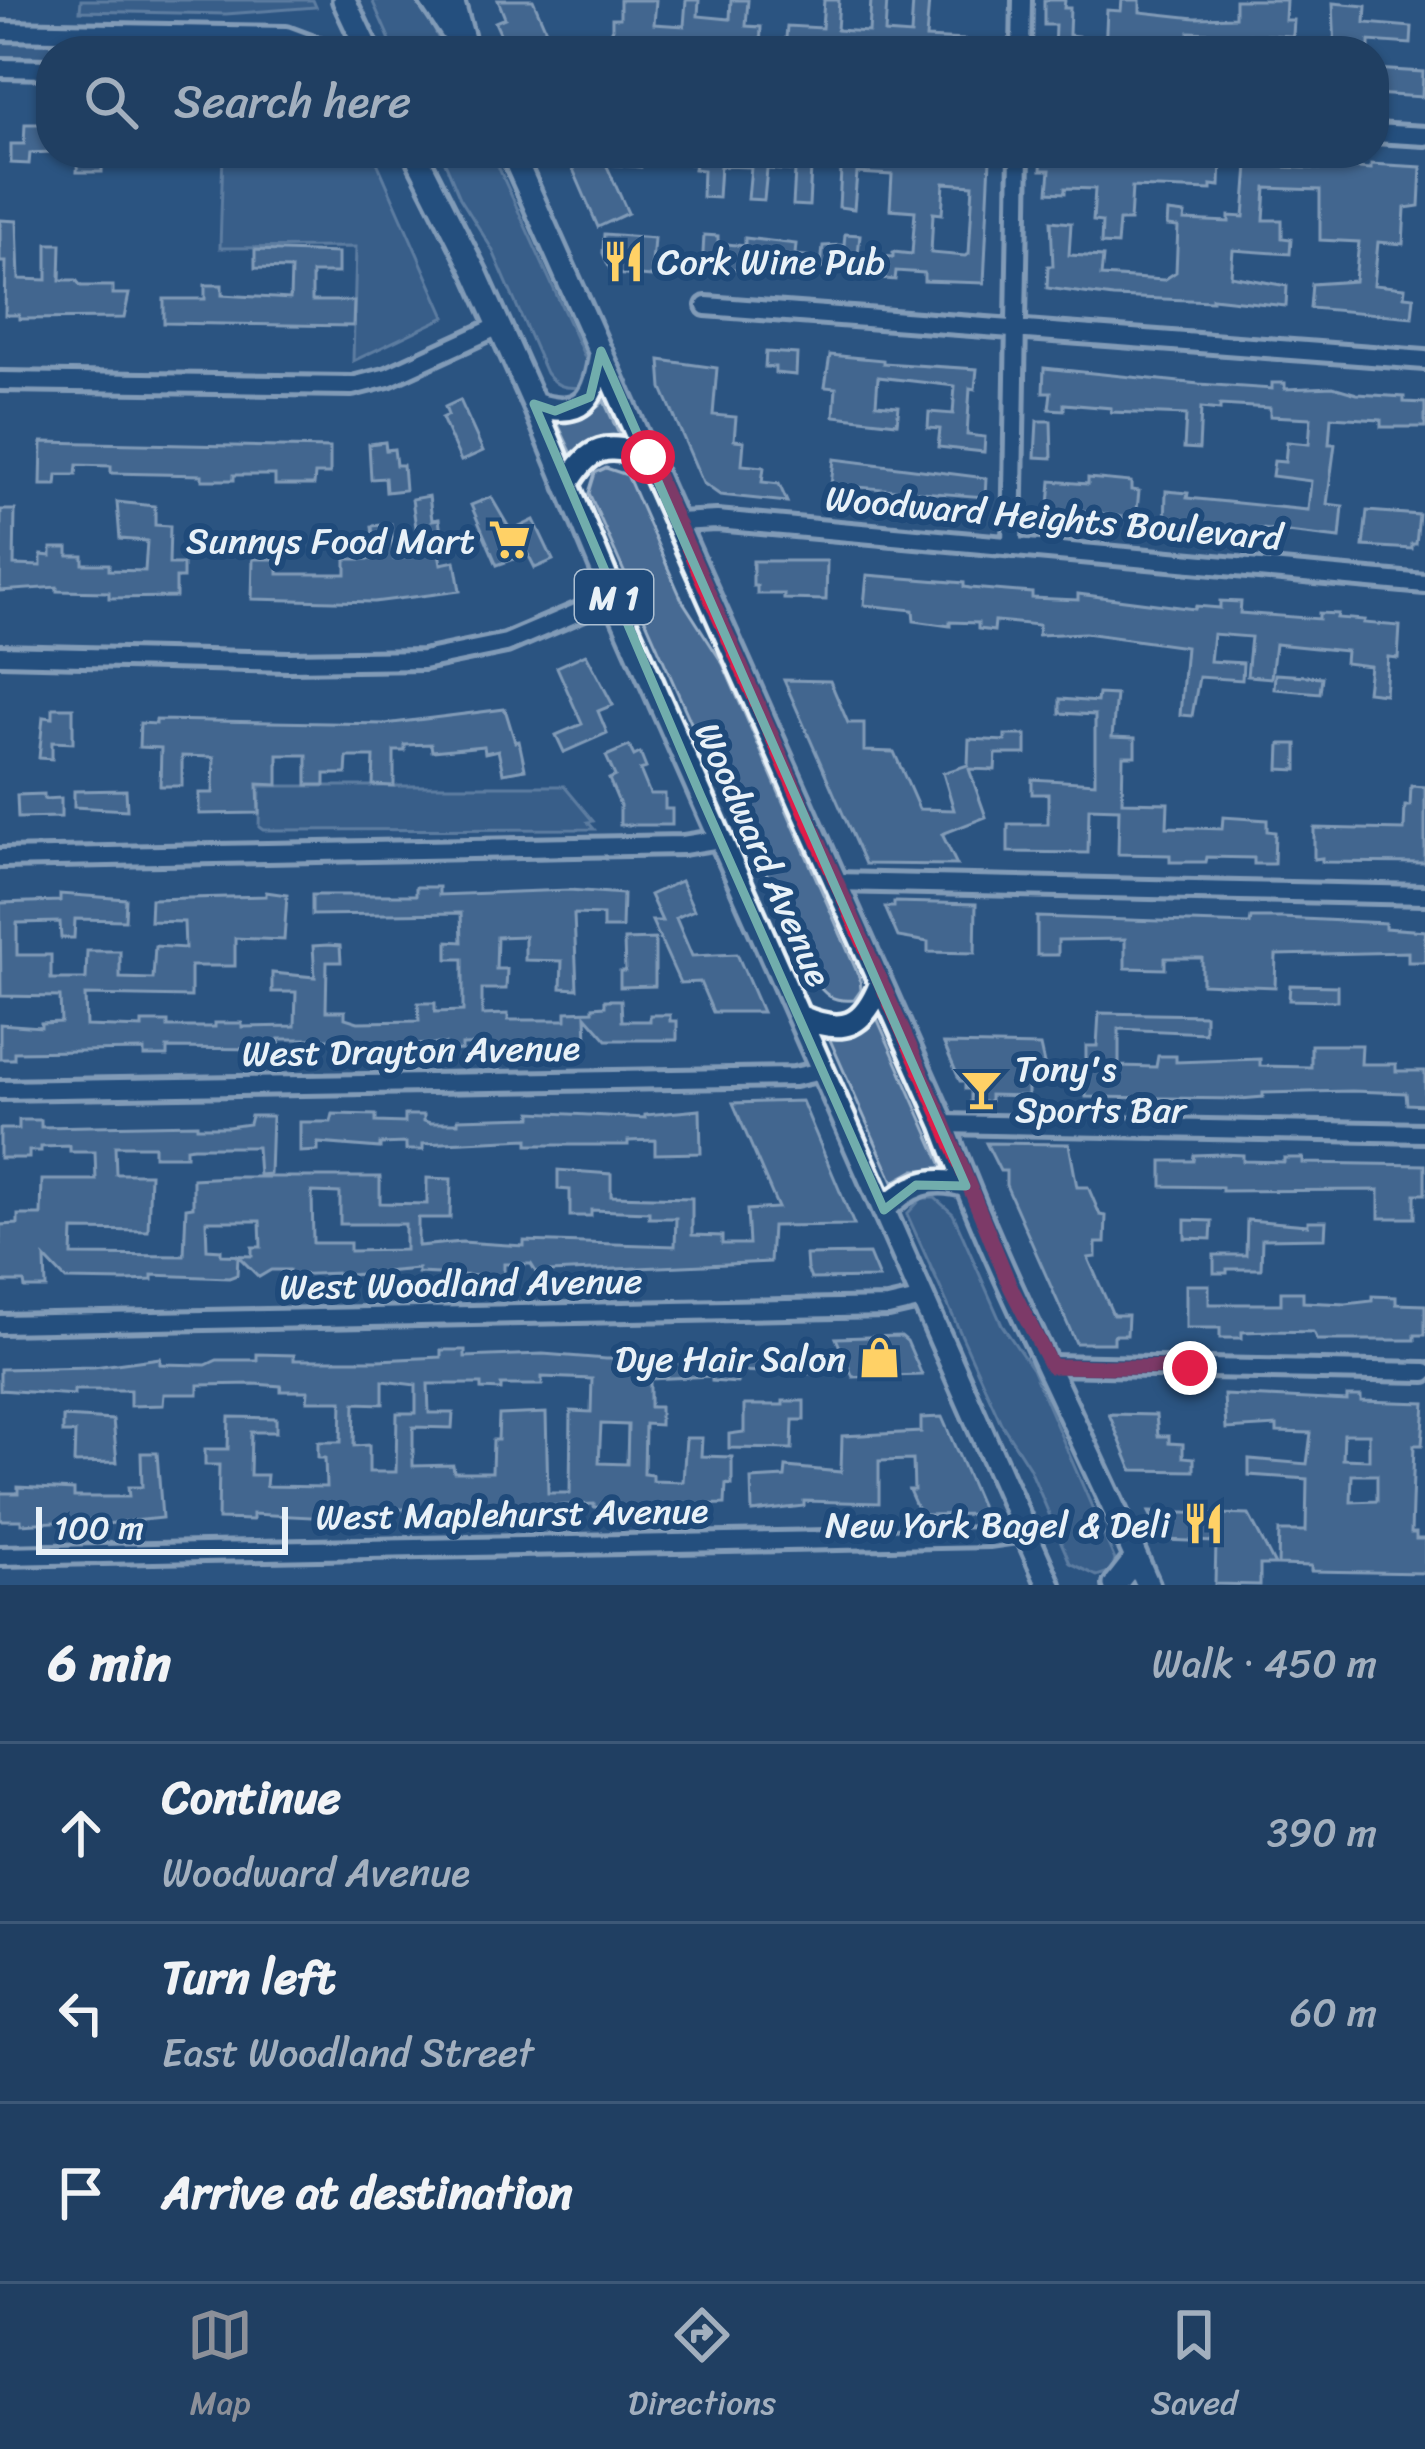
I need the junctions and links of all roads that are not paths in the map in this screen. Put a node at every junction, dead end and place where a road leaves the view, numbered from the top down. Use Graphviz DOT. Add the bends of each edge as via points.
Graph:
graph roads {
  1 [pos="431,0"];
  2 [pos="452,0"];
  3 [pos="1022,0"];
  4 [pos="349,6"];
  5 [pos="0,31"];
  6 [pos="37,36"];
  7 [pos="362,36"];
  8 [pos="455,36"];
  9 [pos="461,36"];
  10 [pos="1021,36"];
  11 [pos="0,68"];
  12 [pos="36,69"];
  13 [pos="1389,134"];
  14 [pos="1425,136"];
  15 [pos="422,168"];
  16 [pos="519,168"];
  17 [pos="1019,168"];
  18 [pos="706,306"];
  19 [pos="500,326"];
  20 [pos="1017,329"];
  21 [pos="601,351"];
  22 [pos="1425,360"];
  23 [pos="0,381"];
  24 [pos="534,404"];
  25 [pos="648,457"];
  26 [pos="567,485"];
  27 [pos="677,522"];
  28 [pos="1012,547"];
  29 [pos="1425,584"];
  30 [pos="614,597"];
  31 [pos="0,655"];
  32 [pos="720,838"];
  33 [pos="0,858"];
  34 [pos="836,881"];
  35 [pos="1425,895"];
  36 [pos="880,985"];
  37 [pos="801,1017"];
  38 [pos="822,1071"];
  39 [pos="0,1090"];
  40 [pos="944,1124"];
  41 [pos="1425,1133"];
  42 [pos="966,1186"];
  43 [pos="884,1210"];
  44 [pos="923,1299"];
  45 [pos="0,1324"];
  46 [pos="1051,1366"];
  47 [pos="1425,1372"];
  48 [pos="1025,1532"];
  49 [pos="0,1556"];
  50 [pos="1136,1558"];
  51 [pos="1049,1585"];
  52 [pos="1115,1585"];
  53 [pos="1148,1585"];
  1 -- 8 [label="main road"];
  2 -- 9 [label="main road"];
  3 -- 10 [label="street"];
  4 -- 7 [label="main road"];
  5 -- 6 [label="street"];
  11 -- 12 [label="street"];
  13 -- 14 [label="street"];
  15 -- 19 [label="main road, Woodward Avenue / M 1"];
  16 -- 21 [label="main road, Woodward Avenue / M 1"];
  17 -- 20 [label="street"];
  18 -- 20 [label="street"];
  19 -- 23 [label="street" via="352,386"];
  19 -- 24 [label="main road, Woodward Avenue / M 1"];
  20 -- 22 [label="street"];
  20 -- 28 [label="street"];
  21 -- 24 [label="main road" via="590,397 555,411"];
  21 -- 25 [label="main road, Woodward Avenue / M 1"];
  24 -- 26 [label="main road, Woodward Avenue / M 1"];
  25 -- 26 [label="main road" via="623,449 593,453"];
  25 -- 27 [label="main road, Woodward Avenue / M 1"];
  26 -- 30 [label="main road, Woodward Avenue / M 1"];
  27 -- 28 [label="street, Woodward Heights Boulevard"];
  27 -- 34 [label="main road, Woodward Avenue / M 1"];
  28 -- 29 [label="street, Woodward Heights Boulevard"];
  30 -- 31 [label="street" via="506,644 423,660"];
  30 -- 32 [label="main road, Woodward Avenue / M 1"];
  32 -- 33 [label="street"];
  32 -- 37 [label="main road, Woodward Avenue / M 1"];
  34 -- 35 [label="street"];
  34 -- 36 [label="main road, Woodward Avenue / M 1"];
  36 -- 37 [label="main road" via="869,1011 848,1025"];
  36 -- 40 [label="main road, Woodward Avenue / M 1"];
  37 -- 38 [label="main road, Woodward Avenue / M 1"];
  38 -- 39 [label="street, West Drayton Avenue"];
  38 -- 43 [label="main road, Woodward Avenue / M 1"];
  40 -- 41 [label="street"];
  40 -- 42 [label="main road, Woodward Avenue / M 1"];
  42 -- 43 [label="main road" via="916,1185"];
  42 -- 46 [label="main road, Woodward Avenue / M 1"];
  43 -- 44 [label="main road, Woodward Avenue / M 1"];
  44 -- 45 [label="street, West Woodland Avenue" via="895,1307"];
  44 -- 48 [label="main road, Woodward Avenue / M 1"];
  46 -- 47 [label="street"];
  46 -- 50 [label="main road, Woodward Avenue / M 1"];
  48 -- 49 [label="street, West Maplehurst Avenue"];
  48 -- 51 [label="main road, Woodward Avenue / M 1"];
  50 -- 52 [label="main road"];
  50 -- 53 [label="main road, Woodward Avenue / M 1"];
}
